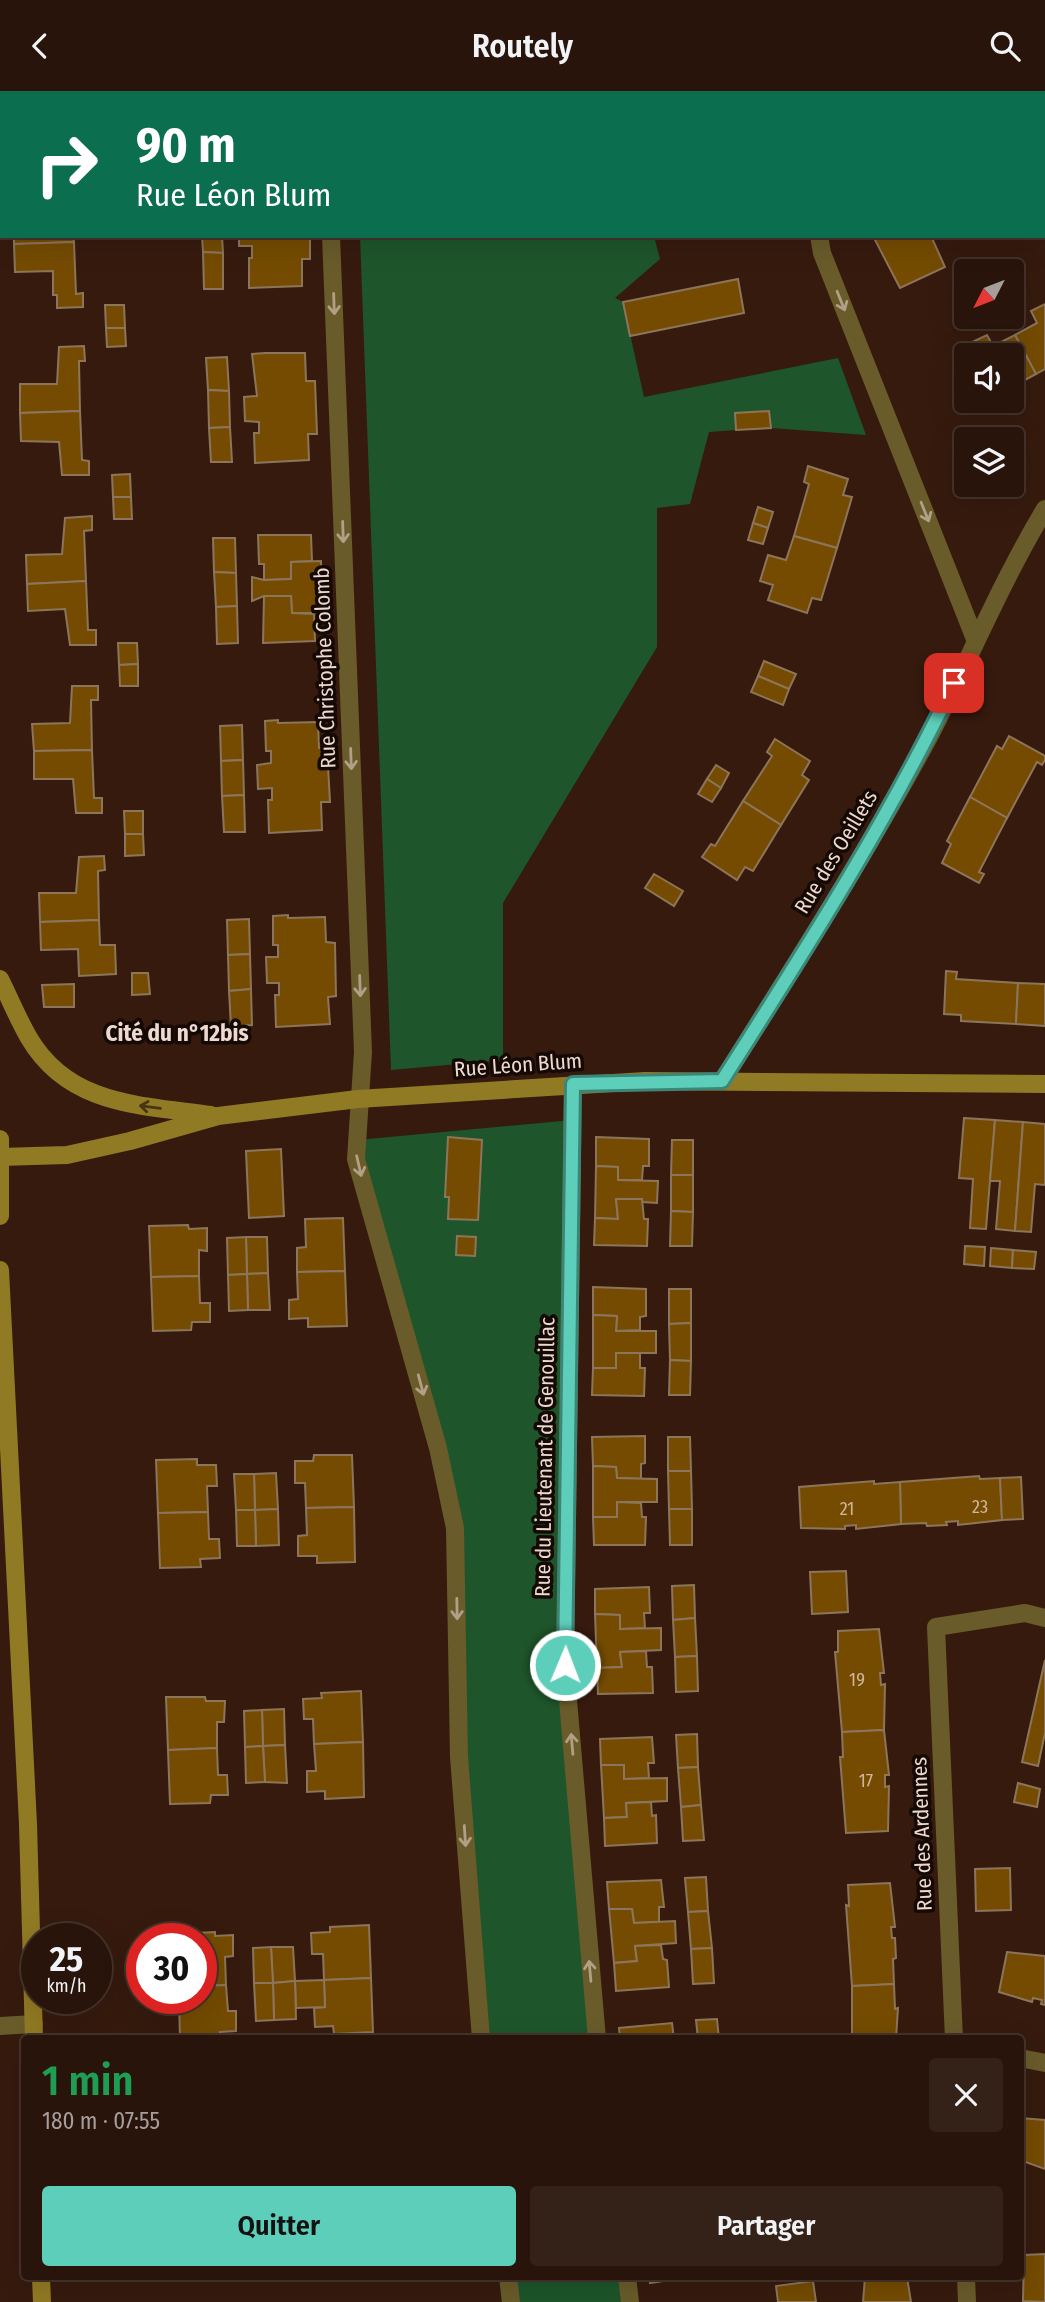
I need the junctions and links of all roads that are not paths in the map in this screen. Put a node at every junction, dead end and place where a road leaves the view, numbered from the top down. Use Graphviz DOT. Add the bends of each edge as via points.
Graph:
graph roads {
  1 [pos="331,238"];
  2 [pos="819,238"];
  3 [pos="1045,509"];
  4 [pos="975,639"];
  5 [pos="0,979"];
  6 [pos="722,1081"];
  7 [pos="573,1084"];
  8 [pos="1045,1084"];
  9 [pos="358,1098"];
  10 [pos="218,1116"];
  11 [pos="0,1139"];
  12 [pos="0,1156"];
  13 [pos="0,1216"];
  14 [pos="0,1270"];
  15 [pos="2,1346"];
  16 [pos="1045,1618"];
  17 [pos="0,2026"];
  18 [pos="34,2032"];
  19 [pos="481,2035"];
  20 [pos="597,2035"];
  21 [pos="954,2035"];
  22 [pos="1024,2059"];
  23 [pos="1045,2063"];
  24 [pos="41,2280"];
  25 [pos="508,2280"];
  26 [pos="627,2280"];
  27 [pos="966,2280"];
  28 [pos="42,2302"];
  29 [pos="511,2302"];
  30 [pos="630,2302"];
  31 [pos="967,2302"];
  1 -- 9 [label="street, Rue Christophe Colomb, one-way" via="363,1052"];
  2 -- 4 [label="street, one-way"];
  3 -- 4 [label="street, Rue des Oeillets"];
  4 -- 6 [label="street, Rue des Oeillets" via="923,748"];
  10 -- 5 [label="street, one-way" via="86,1093 65,1079 30,1040"];
  6 -- 7 [label="street, Rue Léon Blum"];
  6 -- 8 [label="street, Rue Léon Blum"];
  7 -- 9 [label="street, Rue Léon Blum"];
  20 -- 7 [label="street, Rue du Lieutenant de Genouillac, one-way" via="565,1665"];
  9 -- 10 [label="street, Rue Léon Blum"];
  9 -- 19 [label="street, one-way" via="356,1159 438,1448 456,1528 459,1757"];
  10 -- 12 [label="street, Rue Léon Blum" via="130,1142 67,1154"];
  11 -- 12 [label="street"];
  12 -- 13 [label="street"];
  14 -- 15 [label="street"];
  15 -- 18 [label="street" via="28,1824"];
  16 -- 21 [label="street, Rue des Ardennes" via="1025,1613 936,1627"];
  17 -- 18 [label="street"];
  22 -- 23 [label="street"];
  24 -- 28 [label="street"];
  25 -- 29 [label="street"];
  26 -- 30 [label="street"];
  27 -- 31 [label="street"];
}
